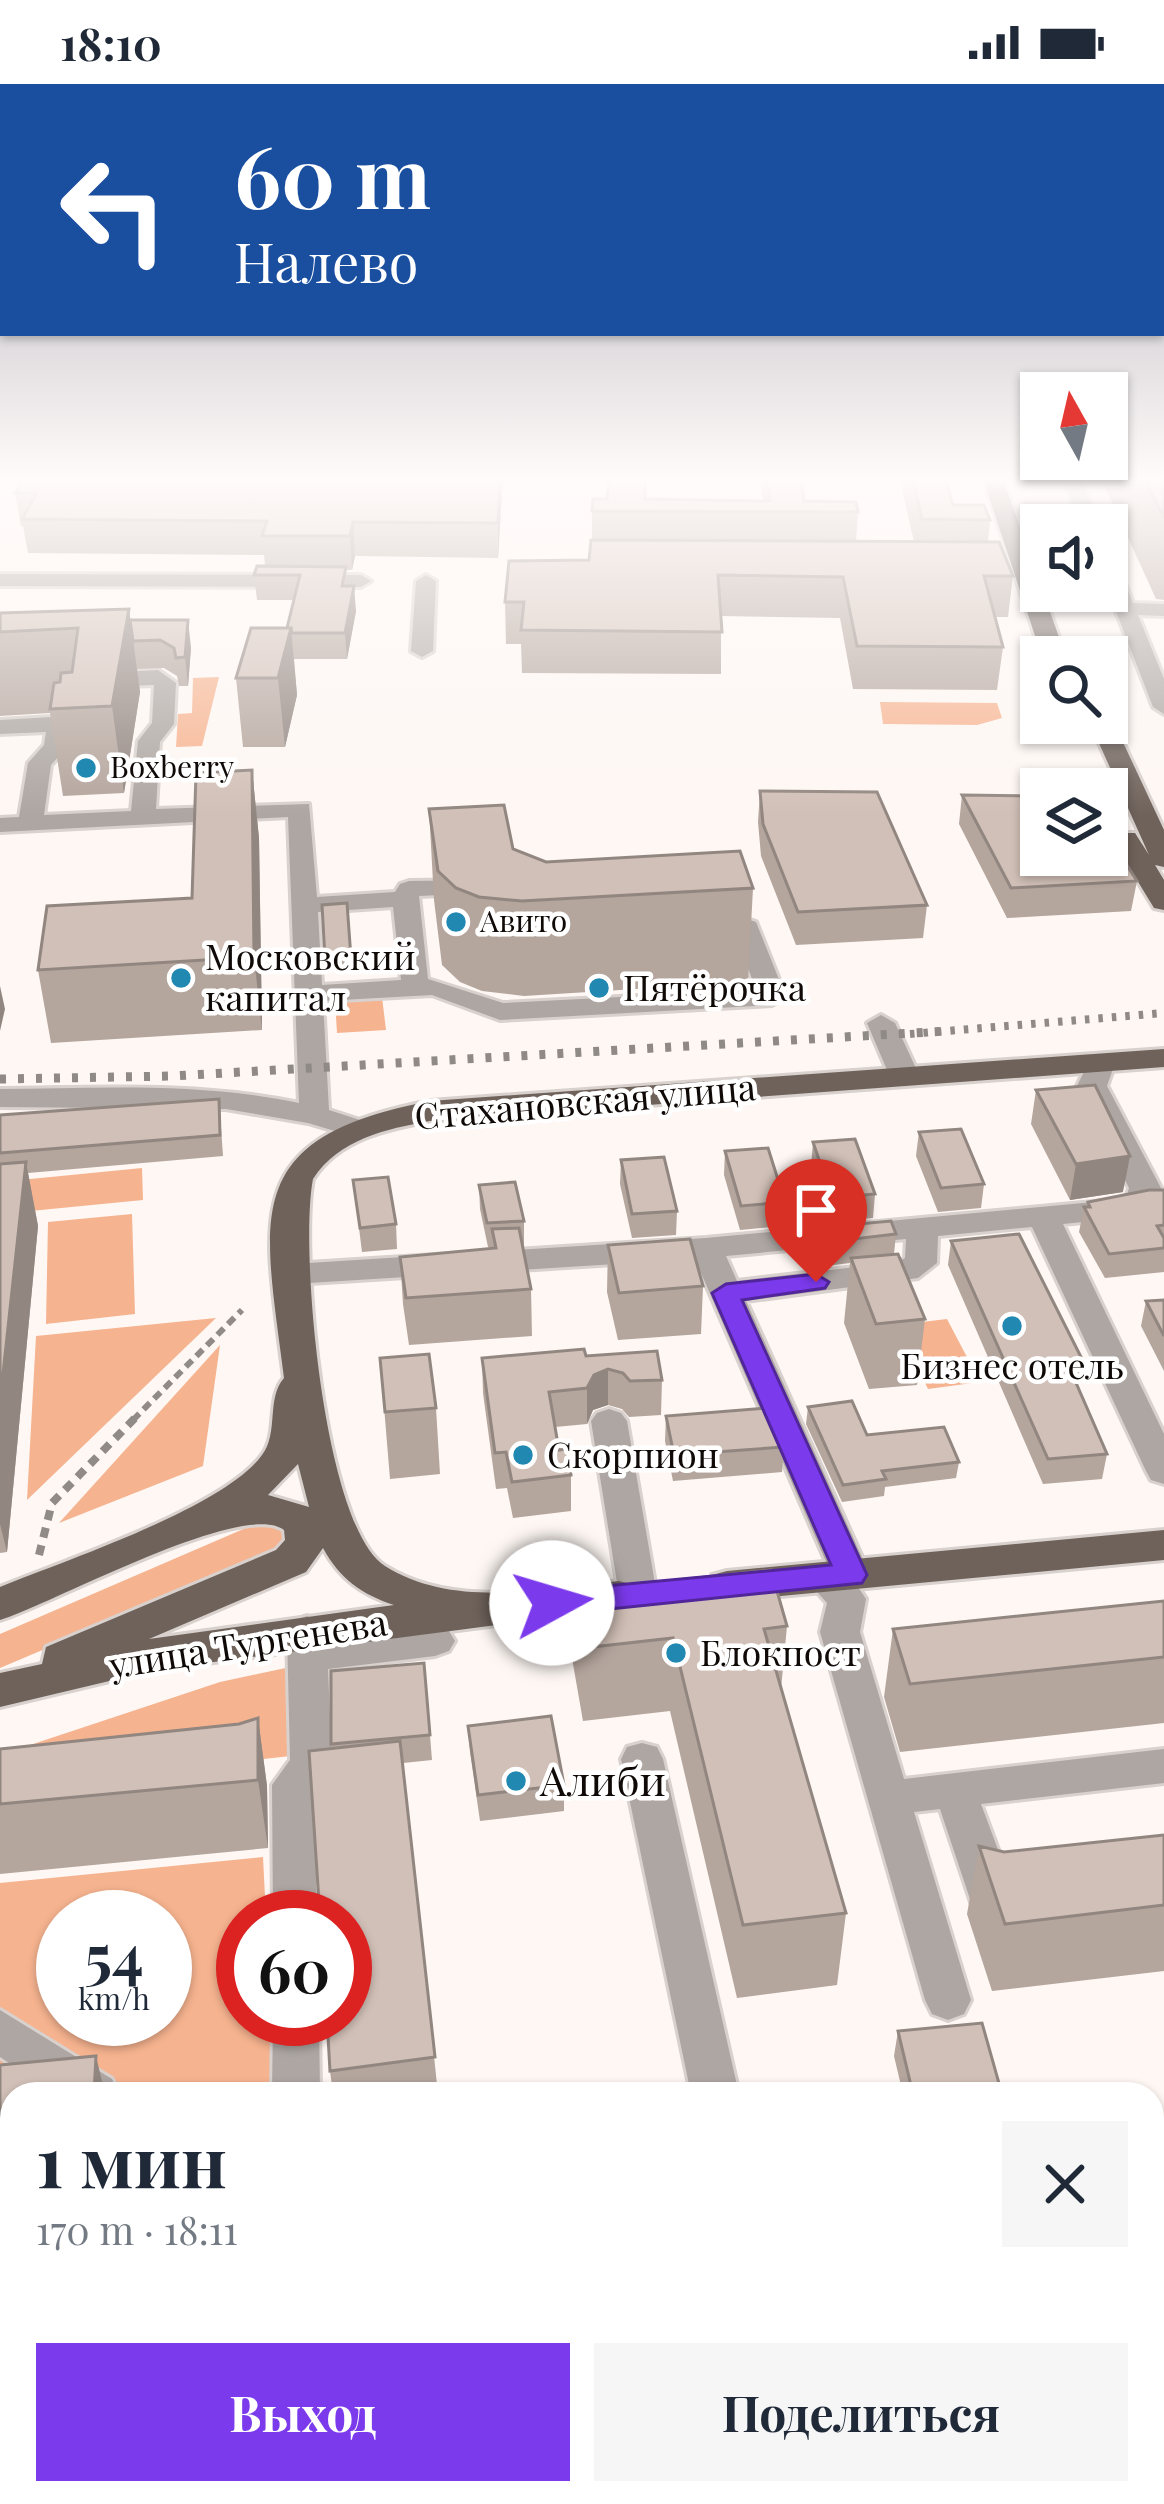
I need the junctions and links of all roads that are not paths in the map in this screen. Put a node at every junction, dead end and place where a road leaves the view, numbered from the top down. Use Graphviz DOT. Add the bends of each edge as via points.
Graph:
graph roads {
  1 [pos="425,589"];
  2 [pos="1128,609"];
  3 [pos="1164,610"];
  4 [pos="1126,612"];
  5 [pos="422,651"];
  6 [pos="64,682"];
  7 [pos="1164,707"];
  8 [pos="0,727"];
  9 [pos="1112,744"];
  10 [pos="143,818"];
  11 [pos="30,824"];
  12 [pos="0,825"];
  13 [pos="1128,843"];
  14 [pos="1164,859"];
  15 [pos="502,884"];
  16 [pos="405,899"];
  17 [pos="1164,902"];
  18 [pos="304,905"];
  19 [pos="698,919"];
  20 [pos="326,986"];
  21 [pos="415,987"];
  22 [pos="881,1022"];
  23 [pos="1164,1058"];
  24 [pos="1101,1063"];
  25 [pos="905,1077"];
  26 [pos="0,1098"];
  27 [pos="314,1112"];
  28 [pos="358,1129"];
  29 [pos="1043,1216"];
  30 [pos="923,1227"];
  31 [pos="706,1248"];
  32 [pos="293,1274"];
  33 [pos="726,1293"];
  34 [pos="299,1359"];
  35 [pos="609,1421"];
  36 [pos="1164,1471"];
  37 [pos="197,1519"];
  38 [pos="1164,1544"];
  39 [pos="837,1576"];
  40 [pos="638,1594"];
  41 [pos="0,1604"];
  42 [pos="497,1608"];
  43 [pos="436,1641"];
  44 [pos="308,1644"];
  45 [pos="898,1675"];
  46 [pos="853,1679"];
  47 [pos="0,1688"];
  48 [pos="642,1759"];
  49 [pos="1164,1766"];
  50 [pos="955,1790"];
  51 [pos="887,1798"];
  52 [pos="295,1890"];
  53 [pos="1033,1893"];
  54 [pos="948,2000"];
  55 [pos="0,2031"];
  56 [pos="296,2046"];
  57 [pos="77,2082"];
  58 [pos="296,2082"];
  59 [pos="713,2082"];
  1 -- 5 [label="street"];
  2 -- 3 [label="street"];
  4 -- 7 [label="street"];
  6 -- 10 [label="street" via="164,680"];
  8 -- 11 [label="street" via="58,730 40,763"];
  9 -- 14 [label="main road"];
  10 -- 11 [label="street"];
  10 -- 18 [label="street" via="300,809"];
  11 -- 12 [label="street"];
  13 -- 17 [label="main road"];
  15 -- 16 [label="street" via="409,889"];
  16 -- 18 [label="street"];
  16 -- 21 [label="street"];
  18 -- 20 [label="street"];
  19 -- 21 [label="street" via="728,918 746,928 772,997 500,1012"];
  20 -- 21 [label="street"];
  20 -- 27 [label="street"];
  22 -- 25 [label="street"];
  23 -- 24 [label="main road, Стахановская улица"];
  24 -- 25 [label="main road, Стахановская улица"];
  24 -- 29 [label="street" via="1093,1086 1145,1188 1141,1200"];
  25 -- 28 [label="main road, Стахановская улица" via="451,1109"];
  26 -- 27 [label="street" via="239,1100"];
  27 -- 28 [label="street"];
  28 -- 32 [label="main road, Стахановская улица" via="316,1154 297,1178"];
  29 -- 30 [label="street"];
  29 -- 36 [label="street"];
  30 -- 31 [label="street"];
  30 -- 33 [label="street" via="921,1263 906,1271"];
  31 -- 32 [label="street"];
  31 -- 33 [label="street"];
  32 -- 34 [label="main road, Стахановская улица"];
  33 -- 39 [label="street"];
  34 -- 37 [label="main road" via="280,1461"];
  34 -- 42 [label="main road, Стахановская улица" via="333,1532 352,1563 392,1588 451,1606"];
  35 -- 40 [label="street"];
  37 -- 41 [label="main road"];
  37 -- 47 [label="main road, улица Тургенева" via="275,1509 303,1524 306,1542 291,1561"];
  38 -- 39 [label="main road"];
  39 -- 40 [label="main road"];
  39 -- 46 [label="street" via="847,1598 840,1632"];
  40 -- 42 [label="main road"];
  42 -- 44 [label="main road, улица Тургенева"];
  43 -- 44 [label="street"];
  44 -- 47 [label="main road, улица Тургенева" via="160,1653"];
  44 -- 52 [label="street" via="311,1765 293,1785"];
  45 -- 46 [label="street"];
  46 -- 51 [label="street"];
  48 -- 59 [label="street"];
  49 -- 50 [label="street"];
  50 -- 51 [label="street"];
  50 -- 53 [label="street" via="990,1898"];
  51 -- 54 [label="street"];
  55 -- 57 [label="street"];
  56 -- 58 [label="street"];
}
